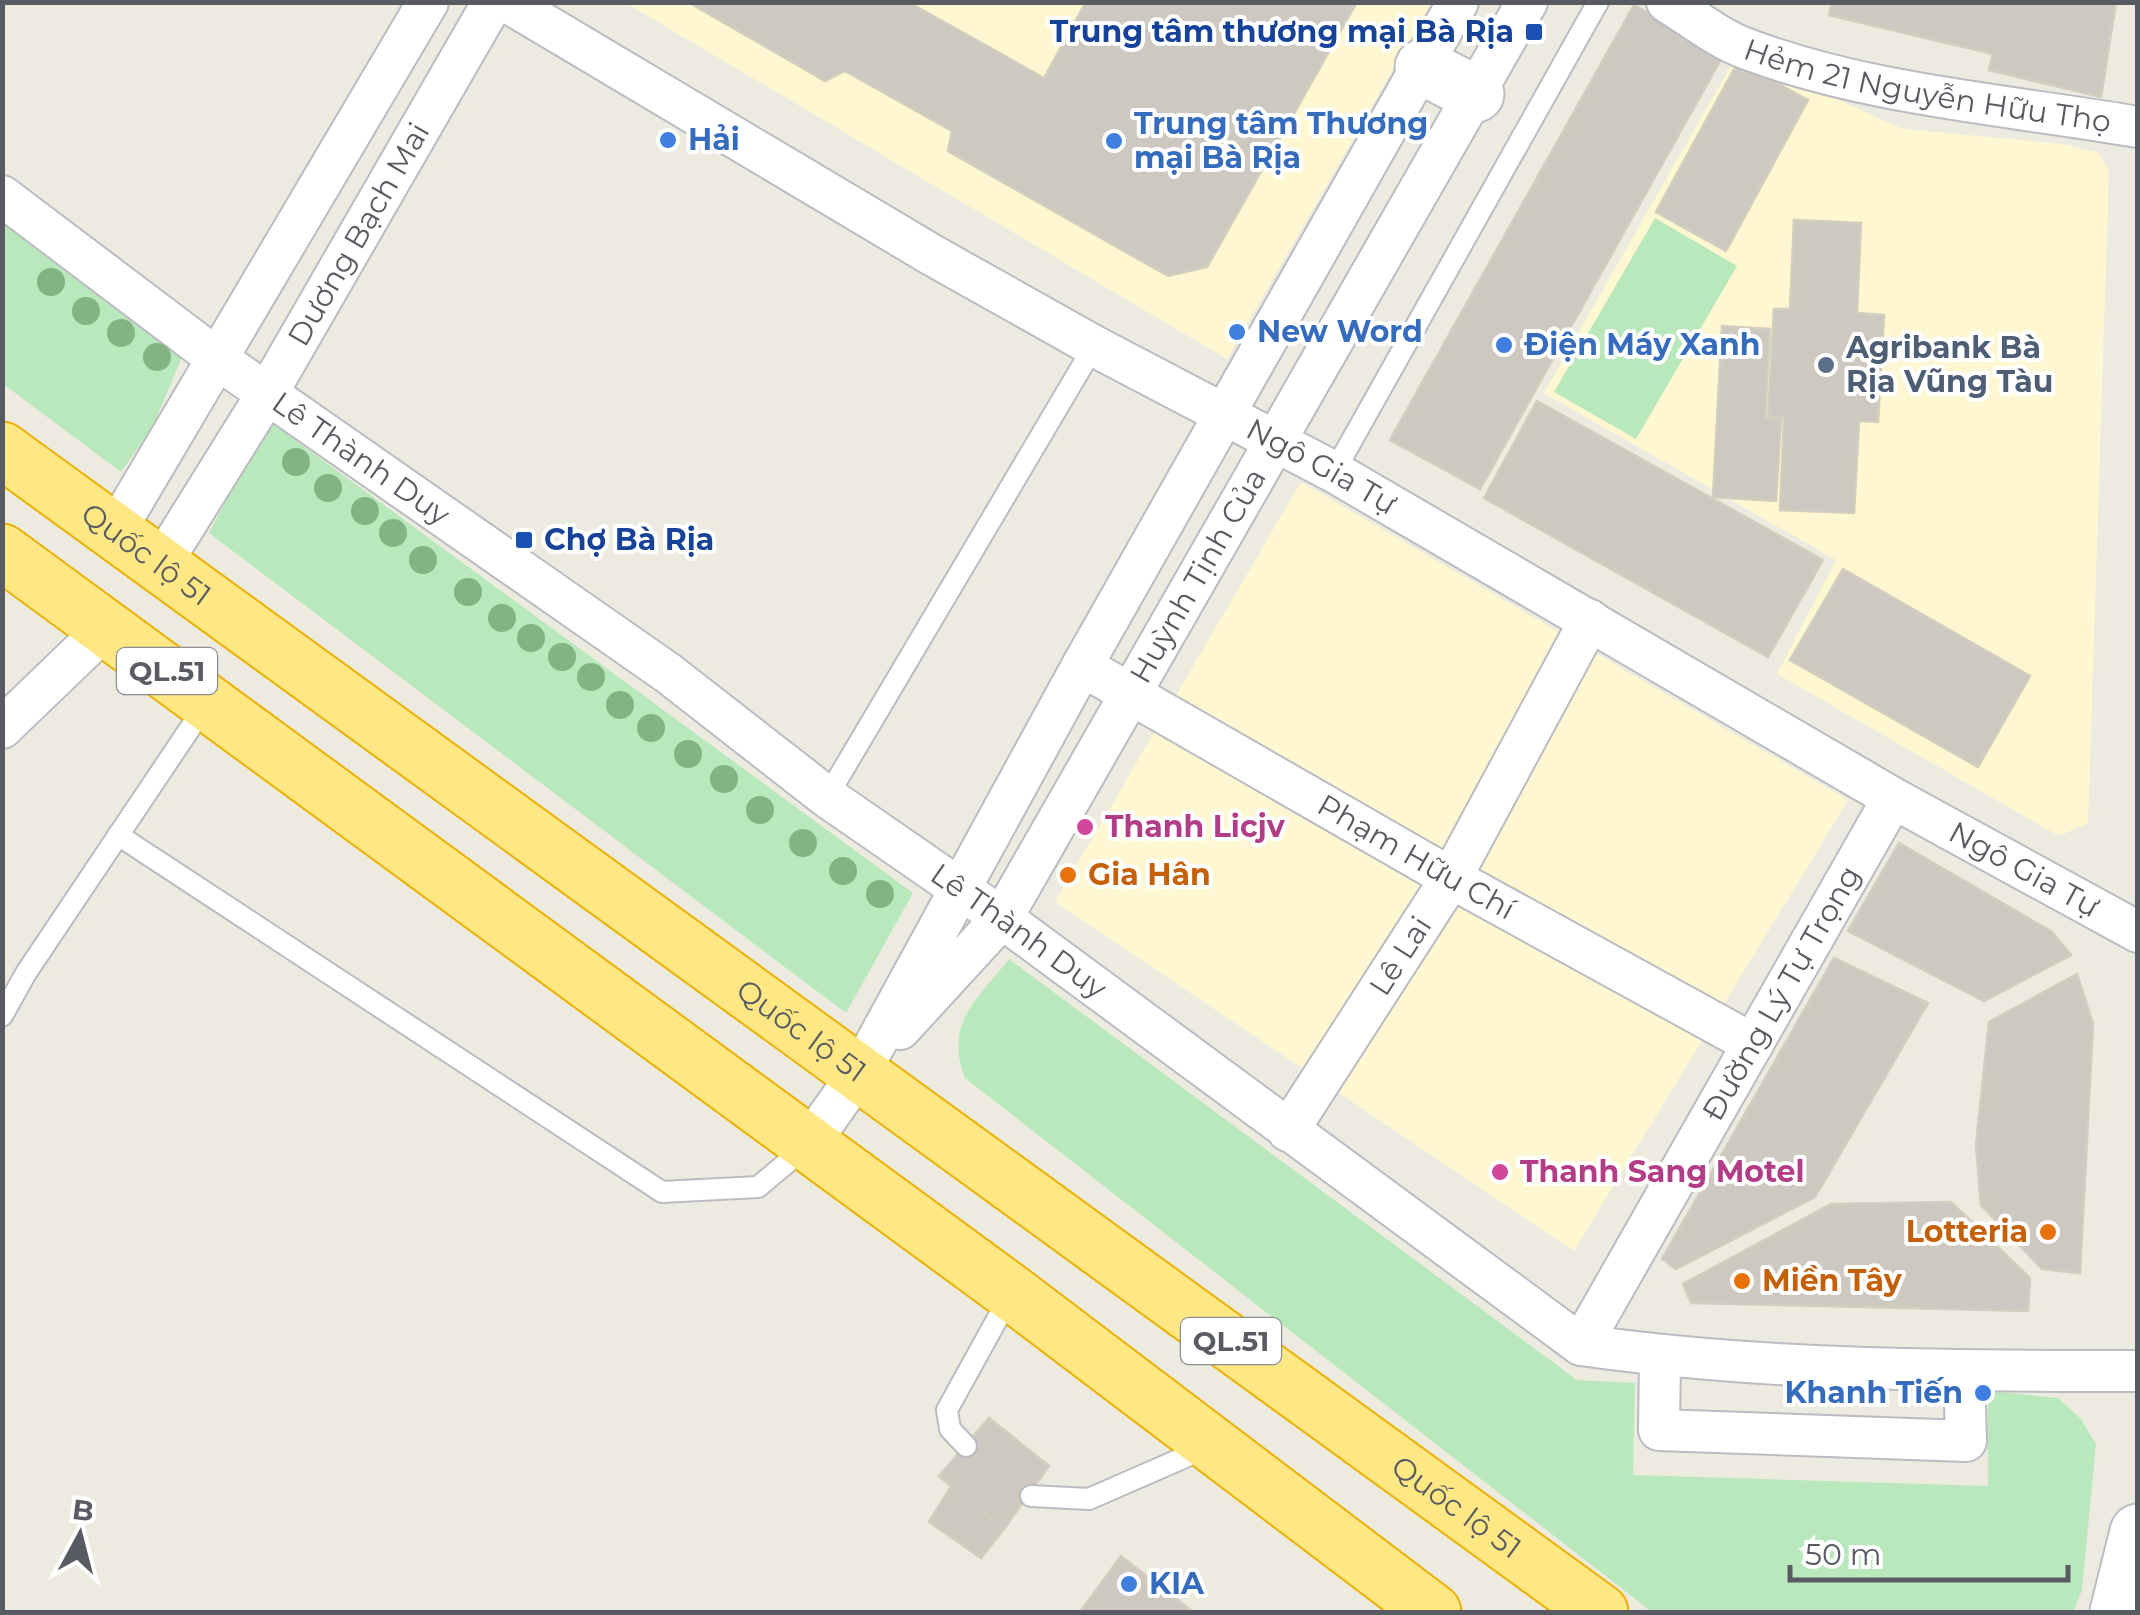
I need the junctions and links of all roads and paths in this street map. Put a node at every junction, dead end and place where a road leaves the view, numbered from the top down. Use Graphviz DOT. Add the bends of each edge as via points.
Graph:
graph roads {
  1 [pos="428,2"];
  2 [pos="493,2"];
  3 [pos="506,2"];
  4 [pos="1458,2"];
  5 [pos="1527,2"];
  6 [pos="1598,2"];
  7 [pos="1667,2"];
  8 [pos="1423,67"];
  9 [pos="1476,94"];
  10 [pos="2138,127"];
  11 [pos="2,196"];
  12 [pos="1094,346"];
  13 [pos="220,360"];
  14 [pos="268,392"];
  15 [pos="1223,413"];
  16 [pos="1273,440"];
  17 [pos="2,450"];
  18 [pos="1334,472"];
  19 [pos="114,534"];
  20 [pos="2,552"];
  21 [pos="159,567"];
  22 [pos="1590,620"];
  23 [pos="106,628"];
  24 [pos="1082,666"];
  25 [pos="1134,692"];
  26 [pos="208,701"];
  27 [pos="2,728"];
  28 [pos="827,797"];
  29 [pos="1893,798"];
  30 [pos="118,835"];
  31 [pos="1450,878"];
  32 [pos="958,887"];
  33 [pos="1002,918"];
  34 [pos="2138,932"];
  35 [pos="2,1016"];
  36 [pos="1753,1044"];
  37 [pos="861,1070"];
  38 [pos="1288,1131"];
  39 [pos="808,1145"];
  40 [pos="1012,1293"];
  41 [pos="1582,1345"];
  42 [pos="1660,1356"];
  43 [pos="1964,1371"];
  44 [pos="2138,1372"];
  45 [pos="966,1446"];
  46 [pos="1212,1446"];
  47 [pos="1031,1496"];
  48 [pos="2138,1532"];
  49 [pos="2117,1608"];
  50 [pos="1433,1612"];
  51 [pos="1600,1612"];
  1 -- 13 [label="street, Dương Bạch Mai"];
  2 -- 14 [label="street, Dương Bạch Mai"];
  3 -- 12 [label="street, Ngô Gia Tự"];
  4 -- 8 [label="street, Huỳnh Tịnh Của"];
  5 -- 9 [label="street, Huỳnh Tịnh Của"];
  6 -- 18 [label="lane"];
  7 -- 10 [label="street, Hẻm 21 Nguyễn Hữu Thọ" via="1742,48 1787,62"];
  8 -- 9 [label="street"];
  8 -- 15 [label="street, Huỳnh Tịnh Của"];
  9 -- 16 [label="street, Huỳnh Tịnh Của"];
  11 -- 13 [label="street, Lê Thành Duy"];
  12 -- 15 [label="street, Ngô Gia Tự"];
  12 -- 28 [label="lane"];
  13 -- 14 [label="street, Lê Thành Duy"];
  13 -- 19 [label="street, Dương Bạch Mai"];
  14 -- 21 [label="street, Dương Bạch Mai"];
  14 -- 28 [label="street, Lê Thành Duy" via="668,673"];
  15 -- 16 [label="street, Ngô Gia Tự"];
  15 -- 24 [label="street, Huỳnh Tịnh Của"];
  16 -- 18 [label="street, Ngô Gia Tự"];
  16 -- 25 [label="street, Huỳnh Tịnh Của"];
  17 -- 19 [label="highway, Quốc lộ 51 / QL.51"];
  18 -- 22 [label="street, Ngô Gia Tự"];
  19 -- 21 [label="highway, Quốc lộ 51 / QL.51"];
  20 -- 23 [label="highway, QL.51"];
  21 -- 37 [label="highway, Quốc lộ 51 / QL.51"];
  22 -- 29 [label="street, Ngô Gia Tự"];
  22 -- 31 [label="street, Lê Lai"];
  23 -- 26 [label="highway, QL.51"];
  23 -- 27 [label="street"];
  24 -- 25 [label="street, Phạm Hữu Chí"];
  24 -- 32 [label="street, Huỳnh Tịnh Của"];
  25 -- 31 [label="street, Phạm Hữu Chí"];
  25 -- 33 [label="street, Huỳnh Tịnh Của"];
  26 -- 30 [label="lane"];
  26 -- 39 [label="highway, QL.51"];
  28 -- 32 [label="street, Lê Thành Duy"];
  29 -- 34 [label="street, Ngô Gia Tự"];
  29 -- 36 [label="street, Đường Lý Tự Trọng"];
  30 -- 35 [label="lane"];
  30 -- 39 [label="lane" via="662,1192 758,1187"];
  31 -- 36 [label="street, Phạm Hữu Chí"];
  31 -- 38 [label="street, Lê Lai"];
  32 -- 33 [label="street, Lê Thành Duy"];
  32 -- 37 [label="street, Huỳnh Tịnh Của"];
  33 -- 37 [label="street, Huỳnh Tịnh Của"];
  33 -- 38 [label="street, Lê Thành Duy"];
  36 -- 41 [label="street, Đường Lý Tự Trọng"];
  37 -- 39 [label="street, Huỳnh Tịnh Của"];
  37 -- 51 [label="highway, Quốc lộ 51 / QL.51"];
  38 -- 41 [label="street, Lê Thành Duy"];
  39 -- 40 [label="highway, QL.51"];
  40 -- 45 [label="lane" via="947,1410 950,1429"];
  40 -- 46 [label="highway, QL.51"];
  41 -- 42 [label="street, Lê Thành Duy"];
  42 -- 43 [label="street, Lê Thành Duy"];
  42 -- 43 [label="street" via="1659,1430 1966,1441"];
  43 -- 44 [label="street, Lê Thành Duy"];
  46 -- 47 [label="lane" via="1089,1498"];
  46 -- 50 [label="highway, QL.51"];
  48 -- 49 [label="street"];
}
